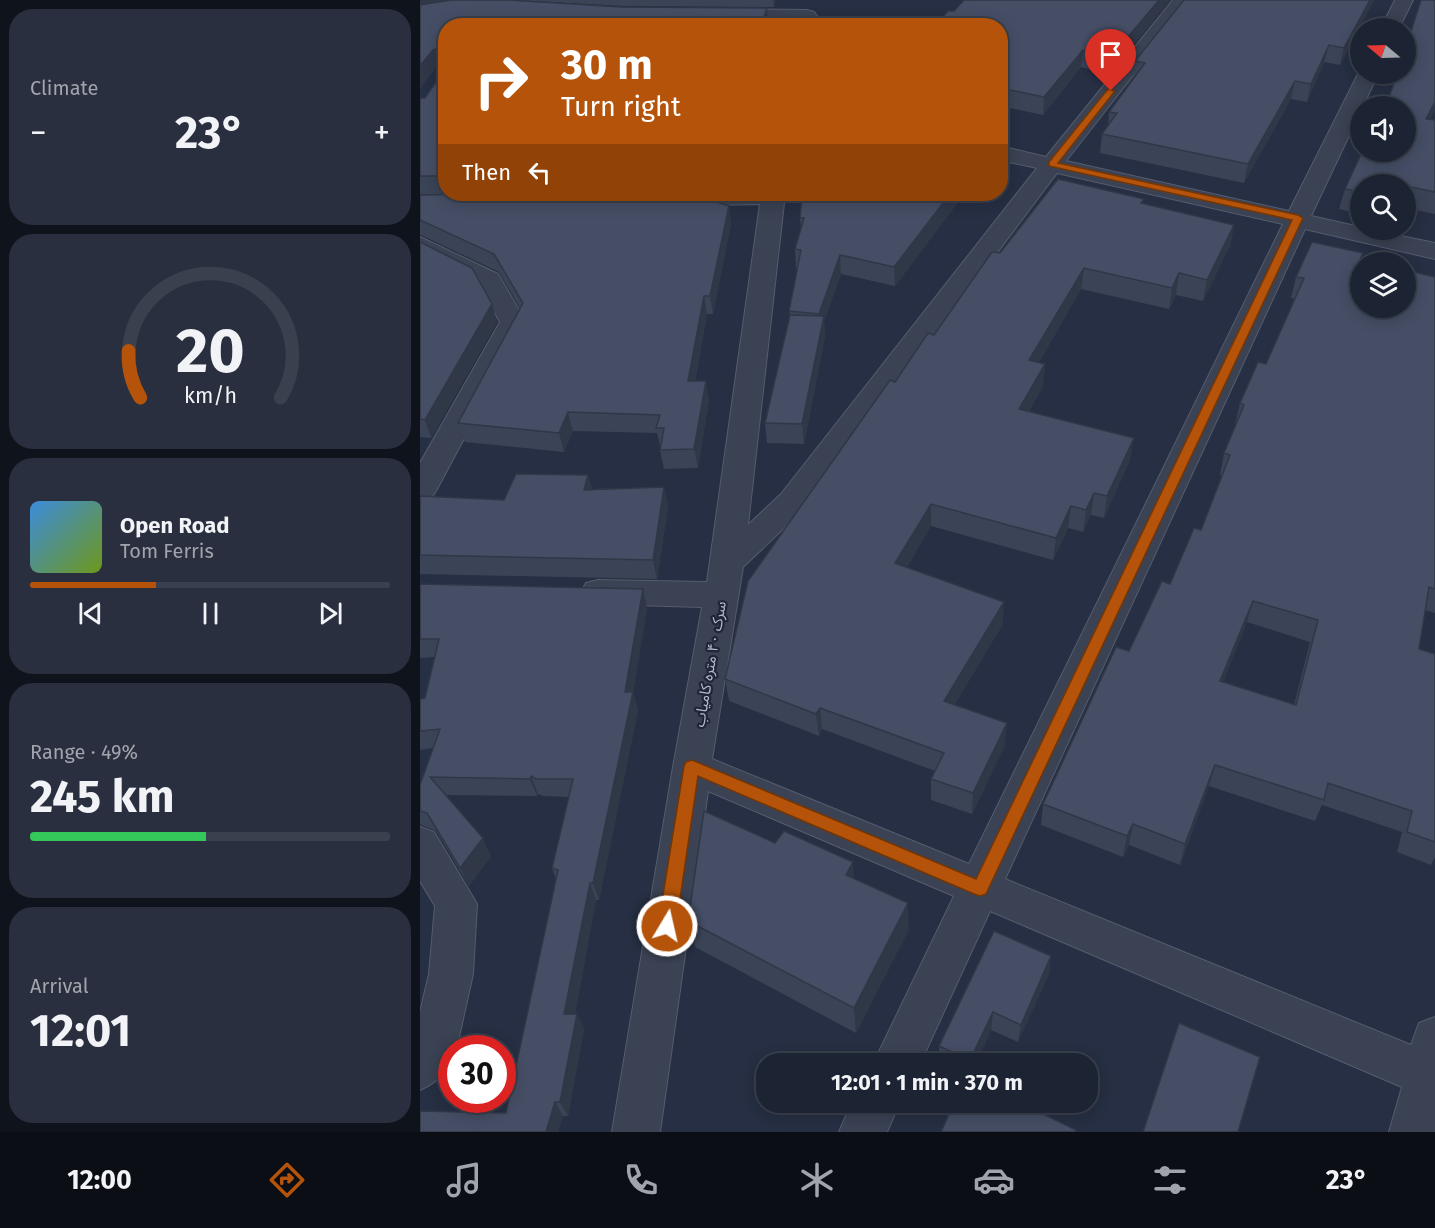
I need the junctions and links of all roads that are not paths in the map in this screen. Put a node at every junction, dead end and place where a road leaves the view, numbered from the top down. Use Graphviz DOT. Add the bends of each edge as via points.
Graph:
graph roads {
  1 [pos="1184,0"];
  2 [pos="1404,0"];
  3 [pos="807,14"];
  4 [pos="704,15"];
  5 [pos="1395,18"];
  6 [pos="1363,84"];
  7 [pos="1008,155"];
  8 [pos="1052,164"];
  9 [pos="771,201"];
  10 [pos="1298,218"];
  11 [pos="420,244"];
  12 [pos="1435,251"];
  13 [pos="420,491"];
  14 [pos="724,579"];
  15 [pos="571,592"];
  16 [pos="692,766"];
  17 [pos="420,844"];
  18 [pos="980,888"];
  19 [pos="901,1053"];
  20 [pos="1433,1064"];
  21 [pos="420,1067"];
  22 [pos="872,1113"];
  23 [pos="636,1132"];
  24 [pos="863,1132"];
  25 [pos="1413,1132"];
  1 -- 8 [label="street"];
  2 -- 5 [label="street"];
  3 -- 4 [label="street"];
  6 -- 10 [label="street"];
  7 -- 8 [label="street"];
  8 -- 10 [label="street"];
  8 -- 14 [label="street" via="792,502"];
  9 -- 14 [label="street, سرک ۴۰ متره کامیاب"];
  10 -- 12 [label="street"];
  10 -- 18 [label="street"];
  11 -- 13 [label="street" via="489,279 513,322"];
  14 -- 15 [label="street"];
  14 -- 16 [label="street, سرک ۴۰ متره کامیاب"];
  16 -- 18 [label="street"];
  16 -- 23 [label="street, سرک ۴۰ متره کامیاب"];
  17 -- 21 [label="street" via="456,904 451,974 434,1046"];
  18 -- 19 [label="street"];
  18 -- 20 [label="street"];
  20 -- 25 [label="street"];
  22 -- 24 [label="street"];
}
